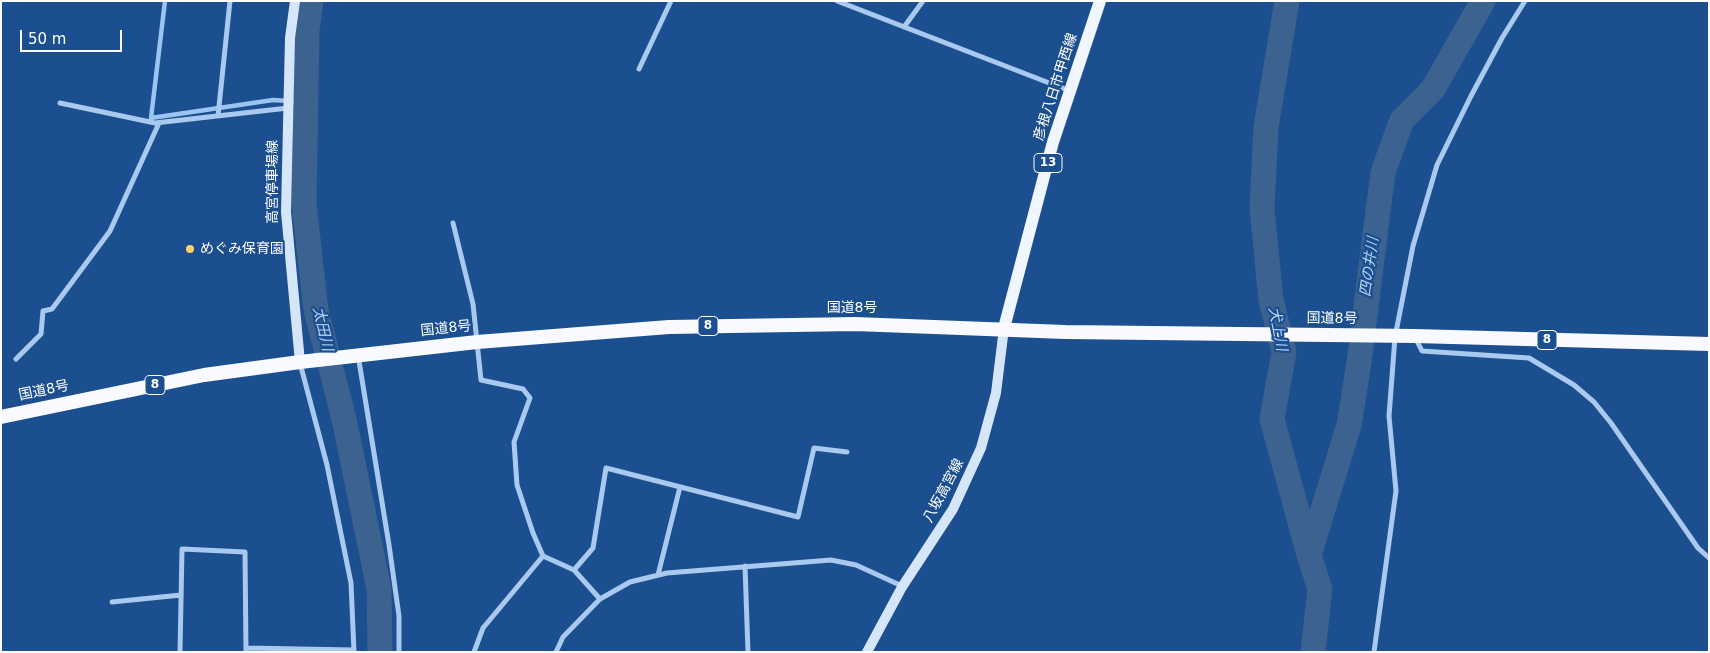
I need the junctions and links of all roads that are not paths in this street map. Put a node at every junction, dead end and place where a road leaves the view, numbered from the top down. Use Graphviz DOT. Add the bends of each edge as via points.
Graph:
graph roads {
  1 [pos="230,1"];
  2 [pos="295,1"];
  3 [pos="671,1"];
  4 [pos="923,1"];
  5 [pos="1100,1"];
  6 [pos="1525,1"];
  7 [pos="839,2"];
  8 [pos="904,27"];
  9 [pos="639,69"];
  10 [pos="1071,91"];
  11 [pos="60,103"];
  12 [pos="288,108"];
  13 [pos="218,115"];
  14 [pos="159,123"];
  15 [pos="453,223"];
  16 [pos="1004,328"];
  17 [pos="1390,336"];
  18 [pos="1415,336"];
  19 [pos="477,342"];
  20 [pos="1709,344"];
  21 [pos="355,354"];
  22 [pos="16,359"];
  23 [pos="305,361"];
  24 [pos="1,417"];
  25 [pos="848,452"];
  26 [pos="680,487"];
  27 [pos="543,556"];
  28 [pos="1709,558"];
  29 [pos="745,566"];
  30 [pos="574,570"];
  31 [pos="658,575"];
  32 [pos="902,587"];
  33 [pos="181,595"];
  34 [pos="600,599"];
  35 [pos="112,602"];
  36 [pos="246,650"];
  37 [pos="354,651"];
  38 [pos="180,652"];
  39 [pos="399,652"];
  40 [pos="474,652"];
  41 [pos="556,652"];
  42 [pos="748,652"];
  43 [pos="867,652"];
  44 [pos="1374,652"];
  1 -- 13 [label="street"];
  2 -- 12 [label="main road, 高宮停車場線" via="290,38"];
  3 -- 9 [label="street"];
  4 -- 8 [label="street"];
  5 -- 10 [label="main road, 彦根八日市甲西線 / 13"];
  6 -- 17 [label="street" via="1475,88 1437,165"];
  7 -- 8 [label="street"];
  8 -- 10 [label="street"];
  10 -- 16 [label="main road, 彦根八日市甲西線 / 13" via="1053,142"];
  11 -- 14 [label="street"];
  12 -- 13 [label="street"];
  12 -- 23 [label="main road, 高宮停車場線" via="286,212"];
  13 -- 14 [label="street"];
  14 -- 22 [label="street" via="110,231 52,309 43,311 41,334"];
  15 -- 19 [label="street" via="473,304"];
  16 -- 17 [label="highway, 国道8号 / 8" via="1065,332"];
  16 -- 19 [label="highway, 国道8号 / 8" via="855,324 669,327"];
  16 -- 32 [label="main road, 八坂高宮線" via="996,393 982,448 953,509"];
  17 -- 18 [label="highway, 国道8号 / 8"];
  17 -- 44 [label="street" via="1389,416 1396,491"];
  18 -- 20 [label="highway, 国道8号 / 8"];
  18 -- 28 [label="street" via="1422,351 1529,358 1574,385 1611,423 1698,548"];
  19 -- 21 [label="highway, 国道8号 / 8"];
  19 -- 27 [label="street" via="481,380 523,389 530,398 514,442 517,484"];
  21 -- 23 [label="highway, 国道8号 / 8"];
  21 -- 39 [label="street" via="390,545 399,616"];
  23 -- 24 [label="highway, 国道8号 / 8" via="204,375"];
  23 -- 37 [label="street" via="351,583"];
  25 -- 26 [label="street" via="814,448 798,517"];
  26 -- 30 [label="street" via="606,468 593,548"];
  26 -- 31 [label="street"];
  27 -- 30 [label="street"];
  27 -- 40 [label="street" via="483,628"];
  29 -- 31 [label="street"];
  29 -- 32 [label="street" via="831,560 856,565"];
  29 -- 42 [label="street"];
  30 -- 34 [label="street"];
  31 -- 34 [label="street" via="630,582"];
  32 -- 43 [label="main road, 八坂高宮線"];
  33 -- 35 [label="street"];
  33 -- 36 [label="street" via="182,549 245,552"];
  33 -- 38 [label="street"];
  34 -- 41 [label="street" via="562,637"];
  36 -- 37 [label="street"];
}
